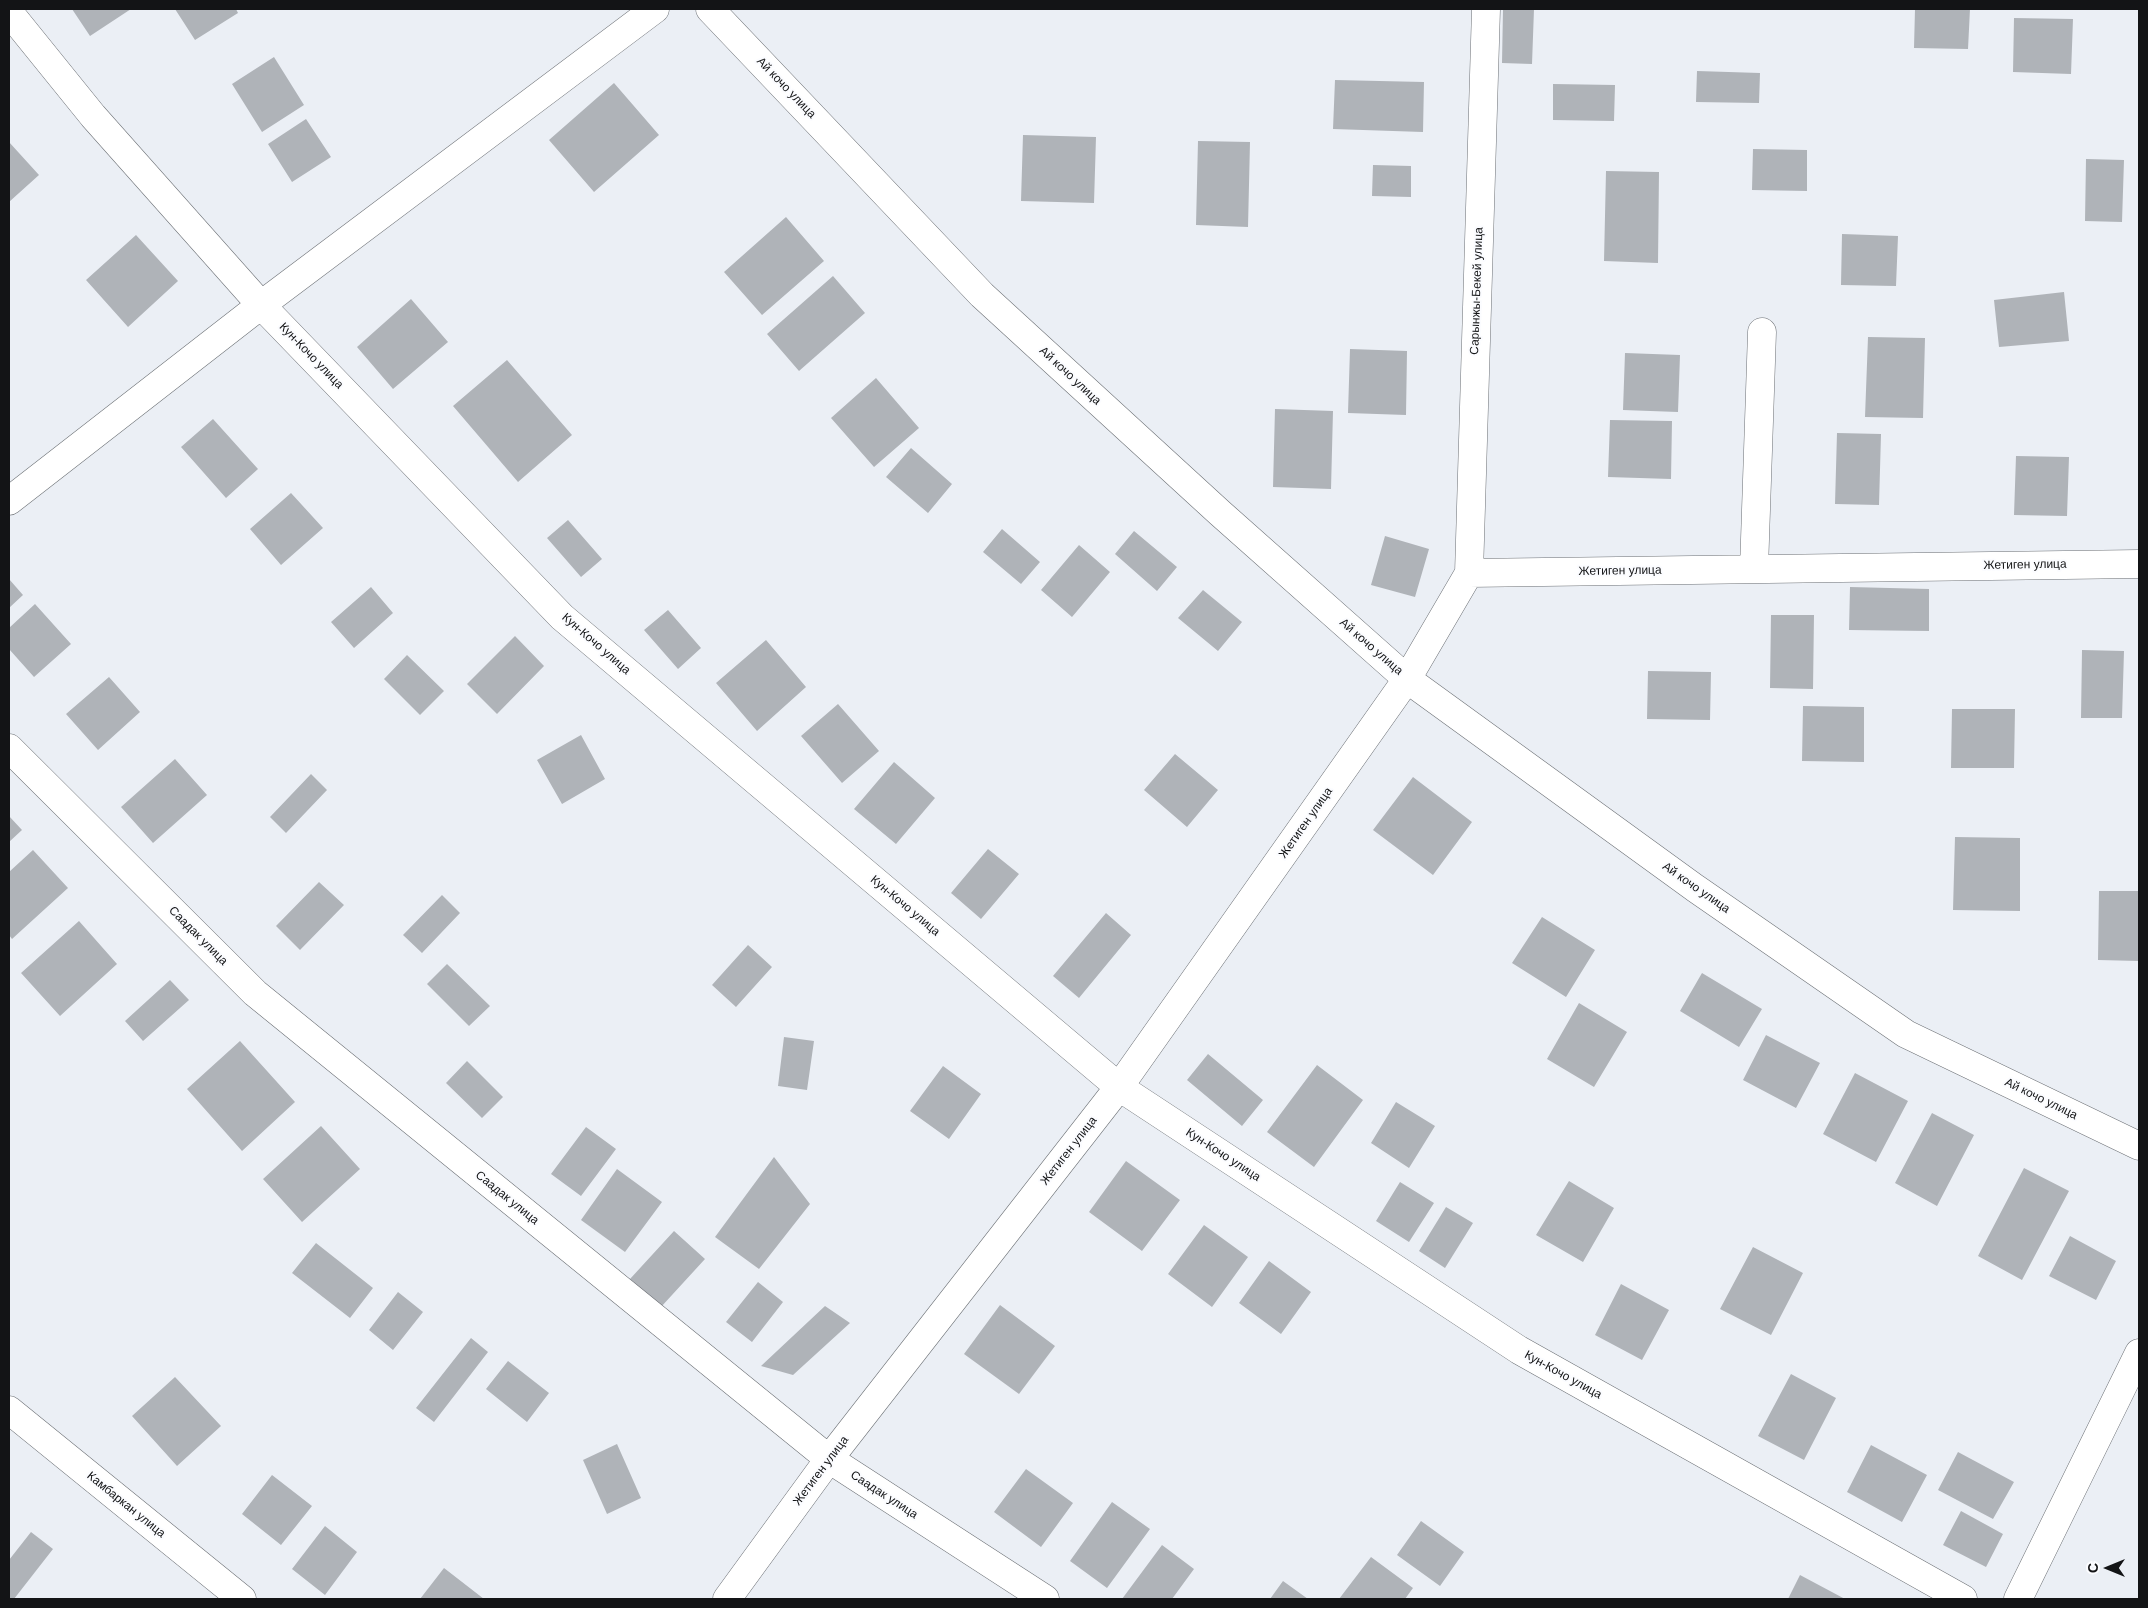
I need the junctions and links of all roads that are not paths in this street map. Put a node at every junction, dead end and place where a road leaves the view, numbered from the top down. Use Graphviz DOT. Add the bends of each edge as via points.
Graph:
graph roads {
  1 [pos="655,9"];
  2 [pos="710,9"];
  3 [pos="1486,9"];
  4 [pos="9,12"];
  5 [pos="261,305"];
  6 [pos="1762,332"];
  7 [pos="9,501"];
  8 [pos="2139,564"];
  9 [pos="1754,569"];
  10 [pos="1469,573"];
  11 [pos="1408,679"];
  12 [pos="9,748"];
  13 [pos="1119,1087"];
  14 [pos="2139,1146"];
  15 [pos="2139,1353"];
  16 [pos="9,1410"];
  17 [pos="829,1459"];
  18 [pos="242,1599"];
  19 [pos="727,1599"];
  20 [pos="1045,1599"];
  21 [pos="1963,1599"];
  22 [pos="2018,1599"];
  1 -- 5 [label="street"];
  2 -- 11 [label="street, Ай кочо улица" via="982,295 1220,514"];
  3 -- 10 [label="street, Сарынжы-Бекей улица"];
  4 -- 5 [label="street, Кун-Кочо улица" via="93,116"];
  5 -- 7 [label="street"];
  5 -- 13 [label="street, Кун-Кочо улица" via="562,616"];
  6 -- 9 [label="street"];
  8 -- 9 [label="street, Жетиген улица"];
  9 -- 10 [label="street, Жетиген улица"];
  10 -- 11 [label="street, Жетиген улица"];
  11 -- 13 [label="street, Жетиген улица"];
  11 -- 14 [label="street, Ай кочо улица" via="1695,888 1906,1034"];
  12 -- 17 [label="street, Саадак улица" via="255,993"];
  13 -- 17 [label="street, Жетиген улица"];
  13 -- 21 [label="street, Кун-Кочо улица" via="1519,1350"];
  15 -- 22 [label="street"];
  16 -- 18 [label="street, Камбаркан улица"];
  17 -- 19 [label="street, Жетиген улица"];
  17 -- 20 [label="street, Саадак улица"];
}
